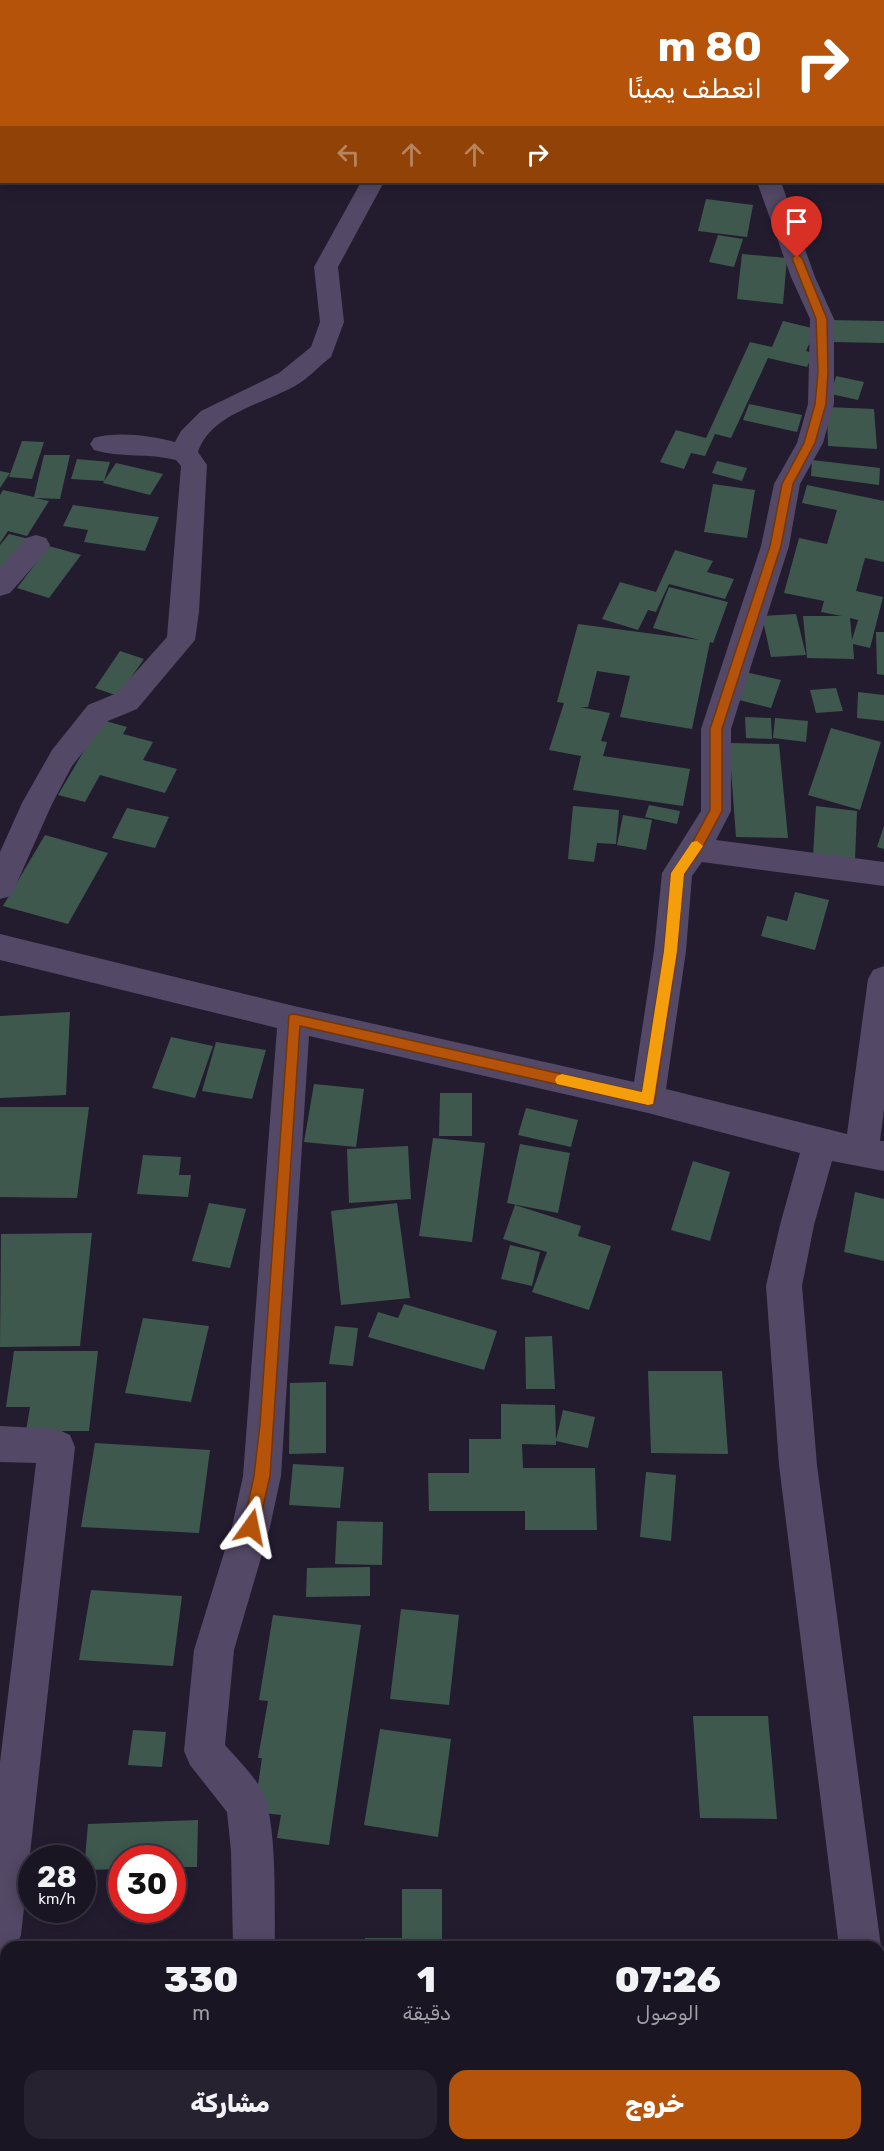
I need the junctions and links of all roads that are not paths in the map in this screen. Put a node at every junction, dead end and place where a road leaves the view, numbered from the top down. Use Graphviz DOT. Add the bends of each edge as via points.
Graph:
graph roads {
  1 [pos="371,183"];
  2 [pos="769,183"];
  3 [pos="103,444"];
  4 [pos="185,453"];
  5 [pos="36,545"];
  6 [pos="0,586"];
  7 [pos="695,849"];
  8 [pos="884,874"];
  9 [pos="0,887"];
  10 [pos="0,947"];
  11 [pos="884,979"];
  12 [pos="294,1019"];
  13 [pos="648,1099"];
  14 [pos="819,1144"];
  15 [pos="873,1154"];
  16 [pos="0,1444"];
  17 [pos="0,1935"];
  18 [pos="254,1941"];
  19 [pos="859,1941"];
  1 -- 4 [label="street" via="326,267 332,321 322,351 288,379 210,417 190,437"];
  2 -- 7 [label="street" via="822,319 821,404 810,443 788,484 775,546 716,729 716,811"];
  3 -- 4 [label="street" via="155,446"];
  4 -- 9 [label="street" via="194,465 181,640 127,701 98,713 62,758 37,803"];
  5 -- 6 [label="street"];
  7 -- 8 [label="street"];
  7 -- 13 [label="street" via="677,873"];
  10 -- 12 [label="street"];
  11 -- 15 [label="street"];
  12 -- 13 [label="street"];
  12 -- 18 [label="street" via="262,1476 214,1650 204,1751 247,1804"];
  13 -- 14 [label="street"];
  14 -- 15 [label="street"];
  14 -- 19 [label="street" via="784,1286 798,1465"];
  16 -- 17 [label="street" via="57,1447"];
}
